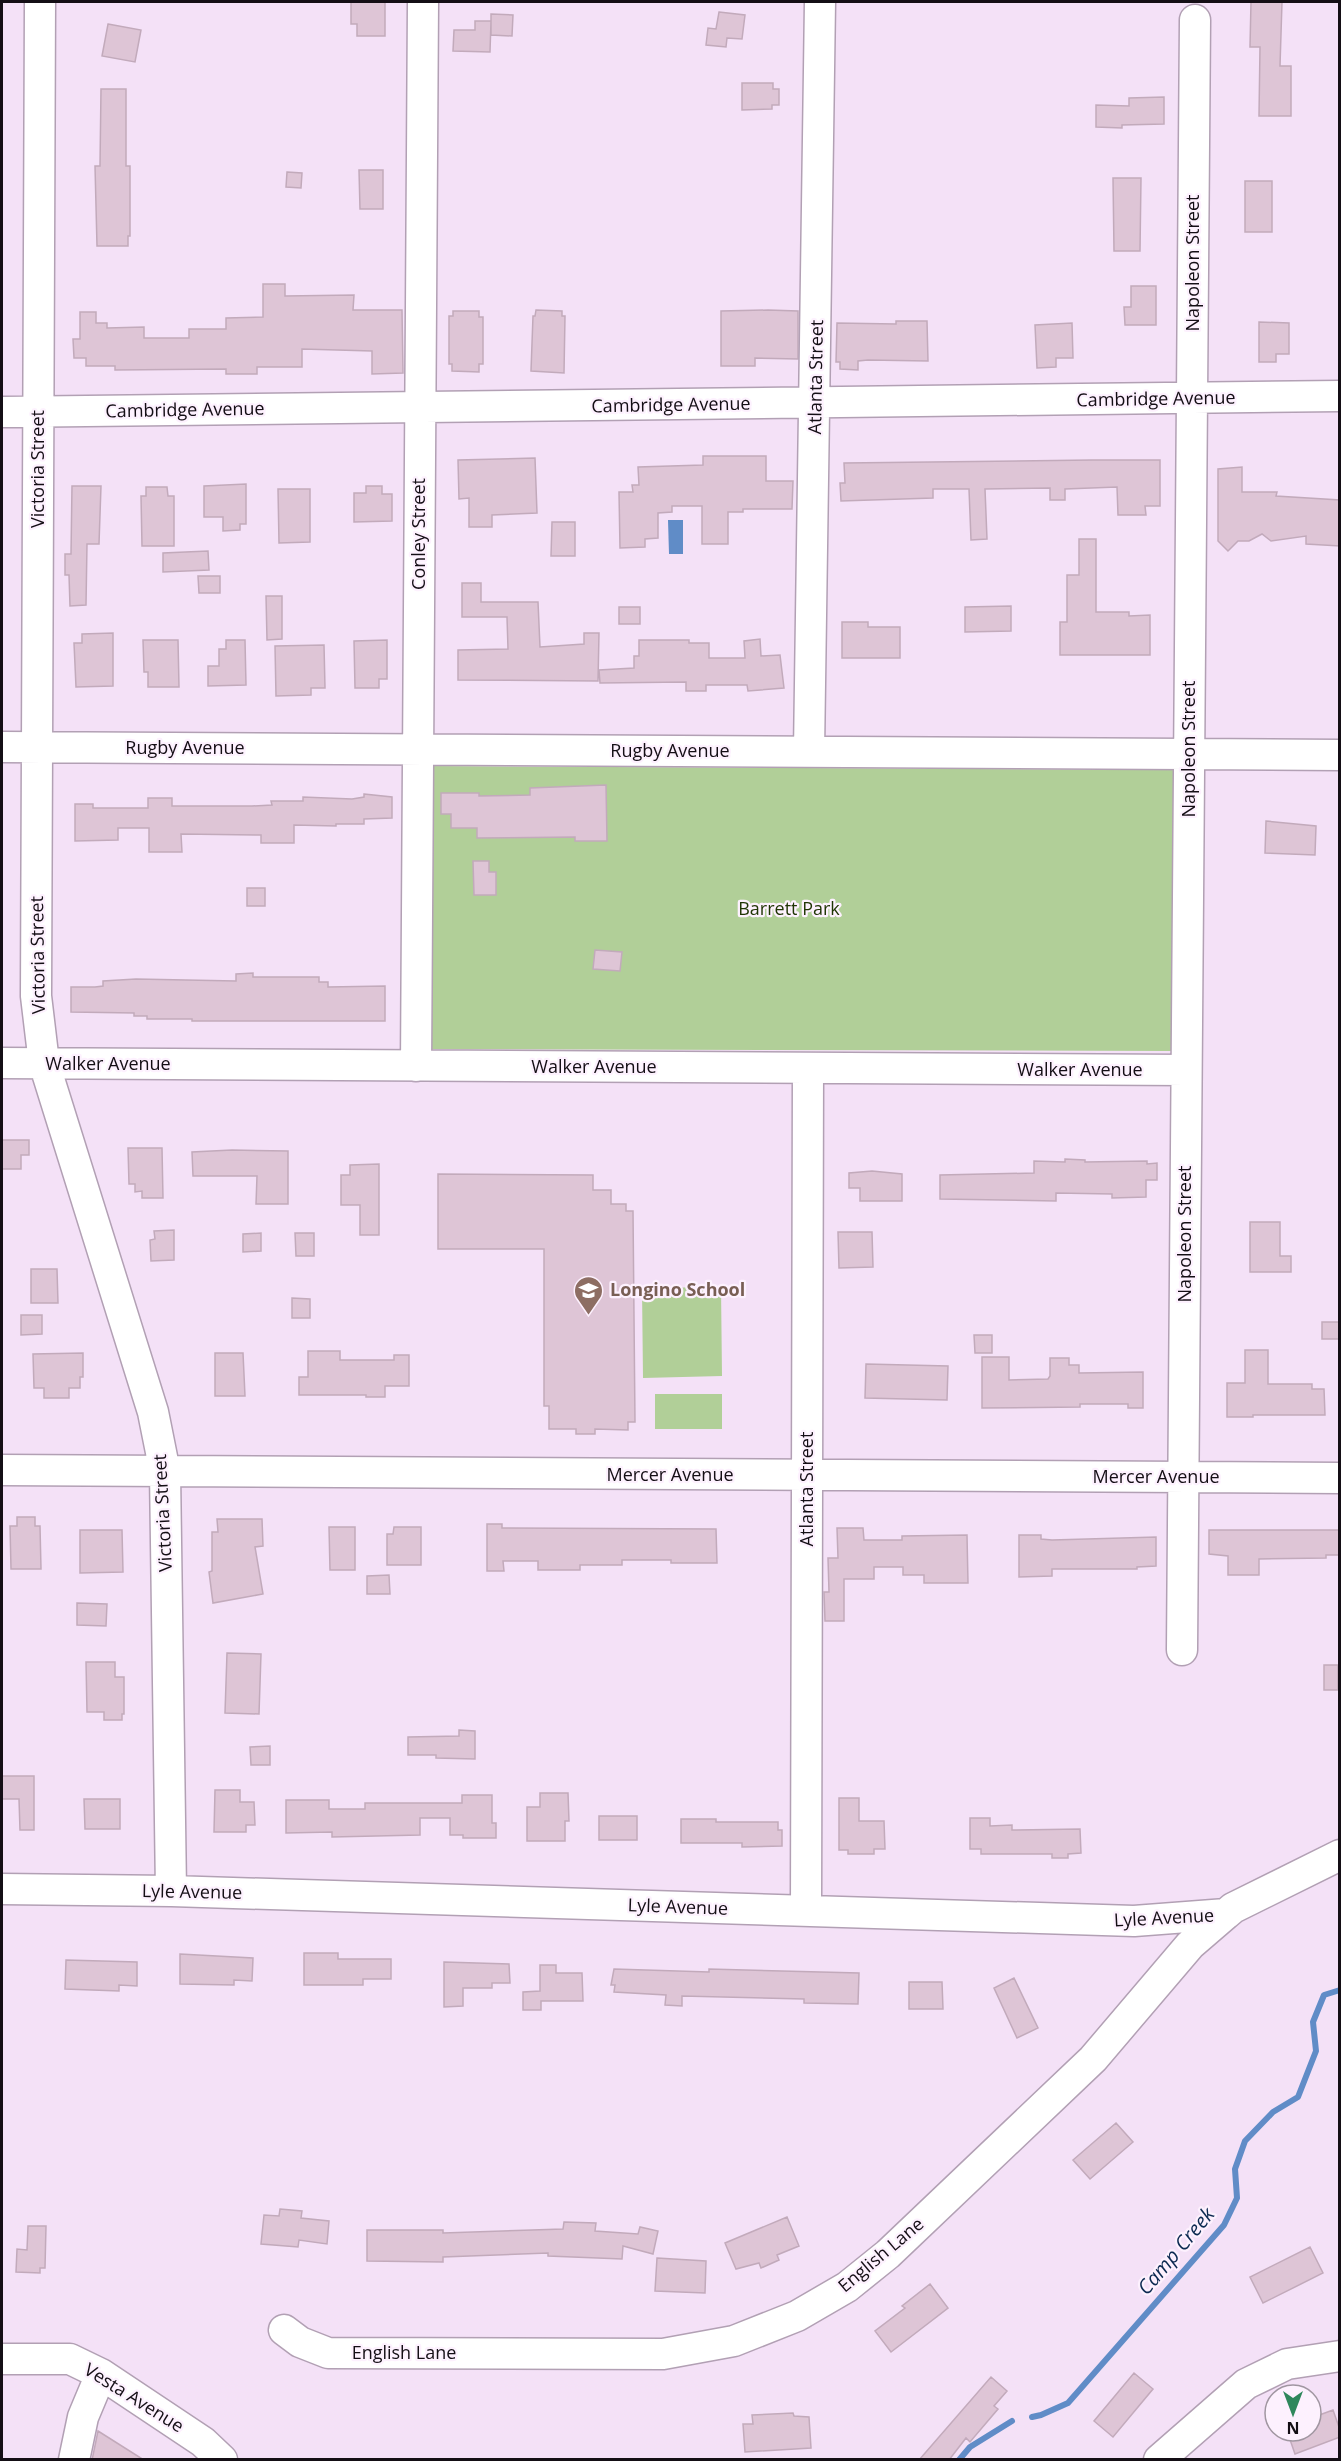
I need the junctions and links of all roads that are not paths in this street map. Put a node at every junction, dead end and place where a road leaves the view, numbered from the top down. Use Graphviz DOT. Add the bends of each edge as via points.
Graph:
graph roads {
  1 [pos="40,2"];
  2 [pos="423,2"];
  3 [pos="820,2"];
  4 [pos="1195,20"];
  5 [pos="1340,396"];
  6 [pos="1192,399"];
  7 [pos="815,403"];
  8 [pos="420,408"];
  9 [pos="2,412"];
  10 [pos="38,412"];
  11 [pos="2,747"];
  12 [pos="37,747"];
  13 [pos="418,749"];
  14 [pos="809,752"];
  15 [pos="1189,754"];
  16 [pos="1340,755"];
  17 [pos="2,1063"];
  18 [pos="44,1063"];
  19 [pos="416,1066"];
  20 [pos="808,1068"];
  21 [pos="1186,1070"];
  22 [pos="2,1470"];
  23 [pos="165,1472"];
  24 [pos="807,1475"];
  25 [pos="1184,1477"];
  26 [pos="1340,1478"];
  27 [pos="1182,1650"];
  28 [pos="1340,1855"];
  29 [pos="2,1889"];
  30 [pos="171,1891"];
  31 [pos="806,1911"];
  32 [pos="1226,1914"];
  33 [pos="284,2330"];
  34 [pos="1340,2356"];
  35 [pos="2,2359"];
  36 [pos="101,2374"];
  37 [pos="74,2460"];
  38 [pos="222,2460"];
  39 [pos="1159,2460"];
  1 -- 10 [label="street, Victoria Street"];
  2 -- 8 [label="street, Conley Street"];
  3 -- 7 [label="street, Atlanta Street"];
  4 -- 6 [label="street, Napoleon Street"];
  5 -- 6 [label="street, Cambridge Avenue"];
  6 -- 7 [label="street, Cambridge Avenue"];
  6 -- 15 [label="street, Napoleon Street"];
  7 -- 8 [label="street, Cambridge Avenue"];
  7 -- 14 [label="street, Atlanta Street"];
  8 -- 10 [label="street, Cambridge Avenue"];
  8 -- 13 [label="street, Conley Street"];
  9 -- 10 [label="street, Cambridge Avenue"];
  10 -- 12 [label="street, Victoria Street"];
  11 -- 12 [label="street, Rugby Avenue"];
  12 -- 13 [label="street, Rugby Avenue"];
  12 -- 18 [label="street, Victoria Street" via="36,996"];
  13 -- 14 [label="street, Rugby Avenue"];
  13 -- 19 [label="street, Conley Street"];
  14 -- 15 [label="street, Rugby Avenue"];
  15 -- 16 [label="street, Rugby Avenue"];
  15 -- 21 [label="street, Napoleon Street"];
  17 -- 18 [label="street, Walker Avenue"];
  18 -- 19 [label="street, Walker Avenue"];
  18 -- 23 [label="street, Victoria Street" via="153,1412"];
  19 -- 20 [label="street, Walker Avenue"];
  20 -- 21 [label="street, Walker Avenue"];
  20 -- 24 [label="street, Atlanta Street"];
  21 -- 25 [label="street, Napoleon Street"];
  22 -- 23 [label="street, Mercer Avenue"];
  23 -- 24 [label="street, Mercer Avenue"];
  23 -- 30 [label="street, Victoria Street"];
  24 -- 25 [label="street, Mercer Avenue"];
  24 -- 31 [label="street, Atlanta Street"];
  25 -- 26 [label="street, Mercer Avenue"];
  25 -- 27 [label="street, Napoleon Street"];
  28 -- 32 [label="street, Lyle Avenue"];
  29 -- 30 [label="street, Lyle Avenue"];
  30 -- 31 [label="street, Lyle Avenue"];
  31 -- 32 [label="street, Lyle Avenue" via="1134,1922"];
  32 -- 33 [label="street, English Lane" via="1190,1945 1093,2059 888,2254 847,2287 797,2316 734,2341 663,2354 328,2353 300,2342"];
  34 -- 39 [label="street" via="1287,2364 1246,2384"];
  35 -- 36 [label="street, Vesta Avenue" via="70,2359"];
  36 -- 37 [label="street" via="83,2417"];
  36 -- 38 [label="street, Vesta Avenue" via="203,2442"];
}
